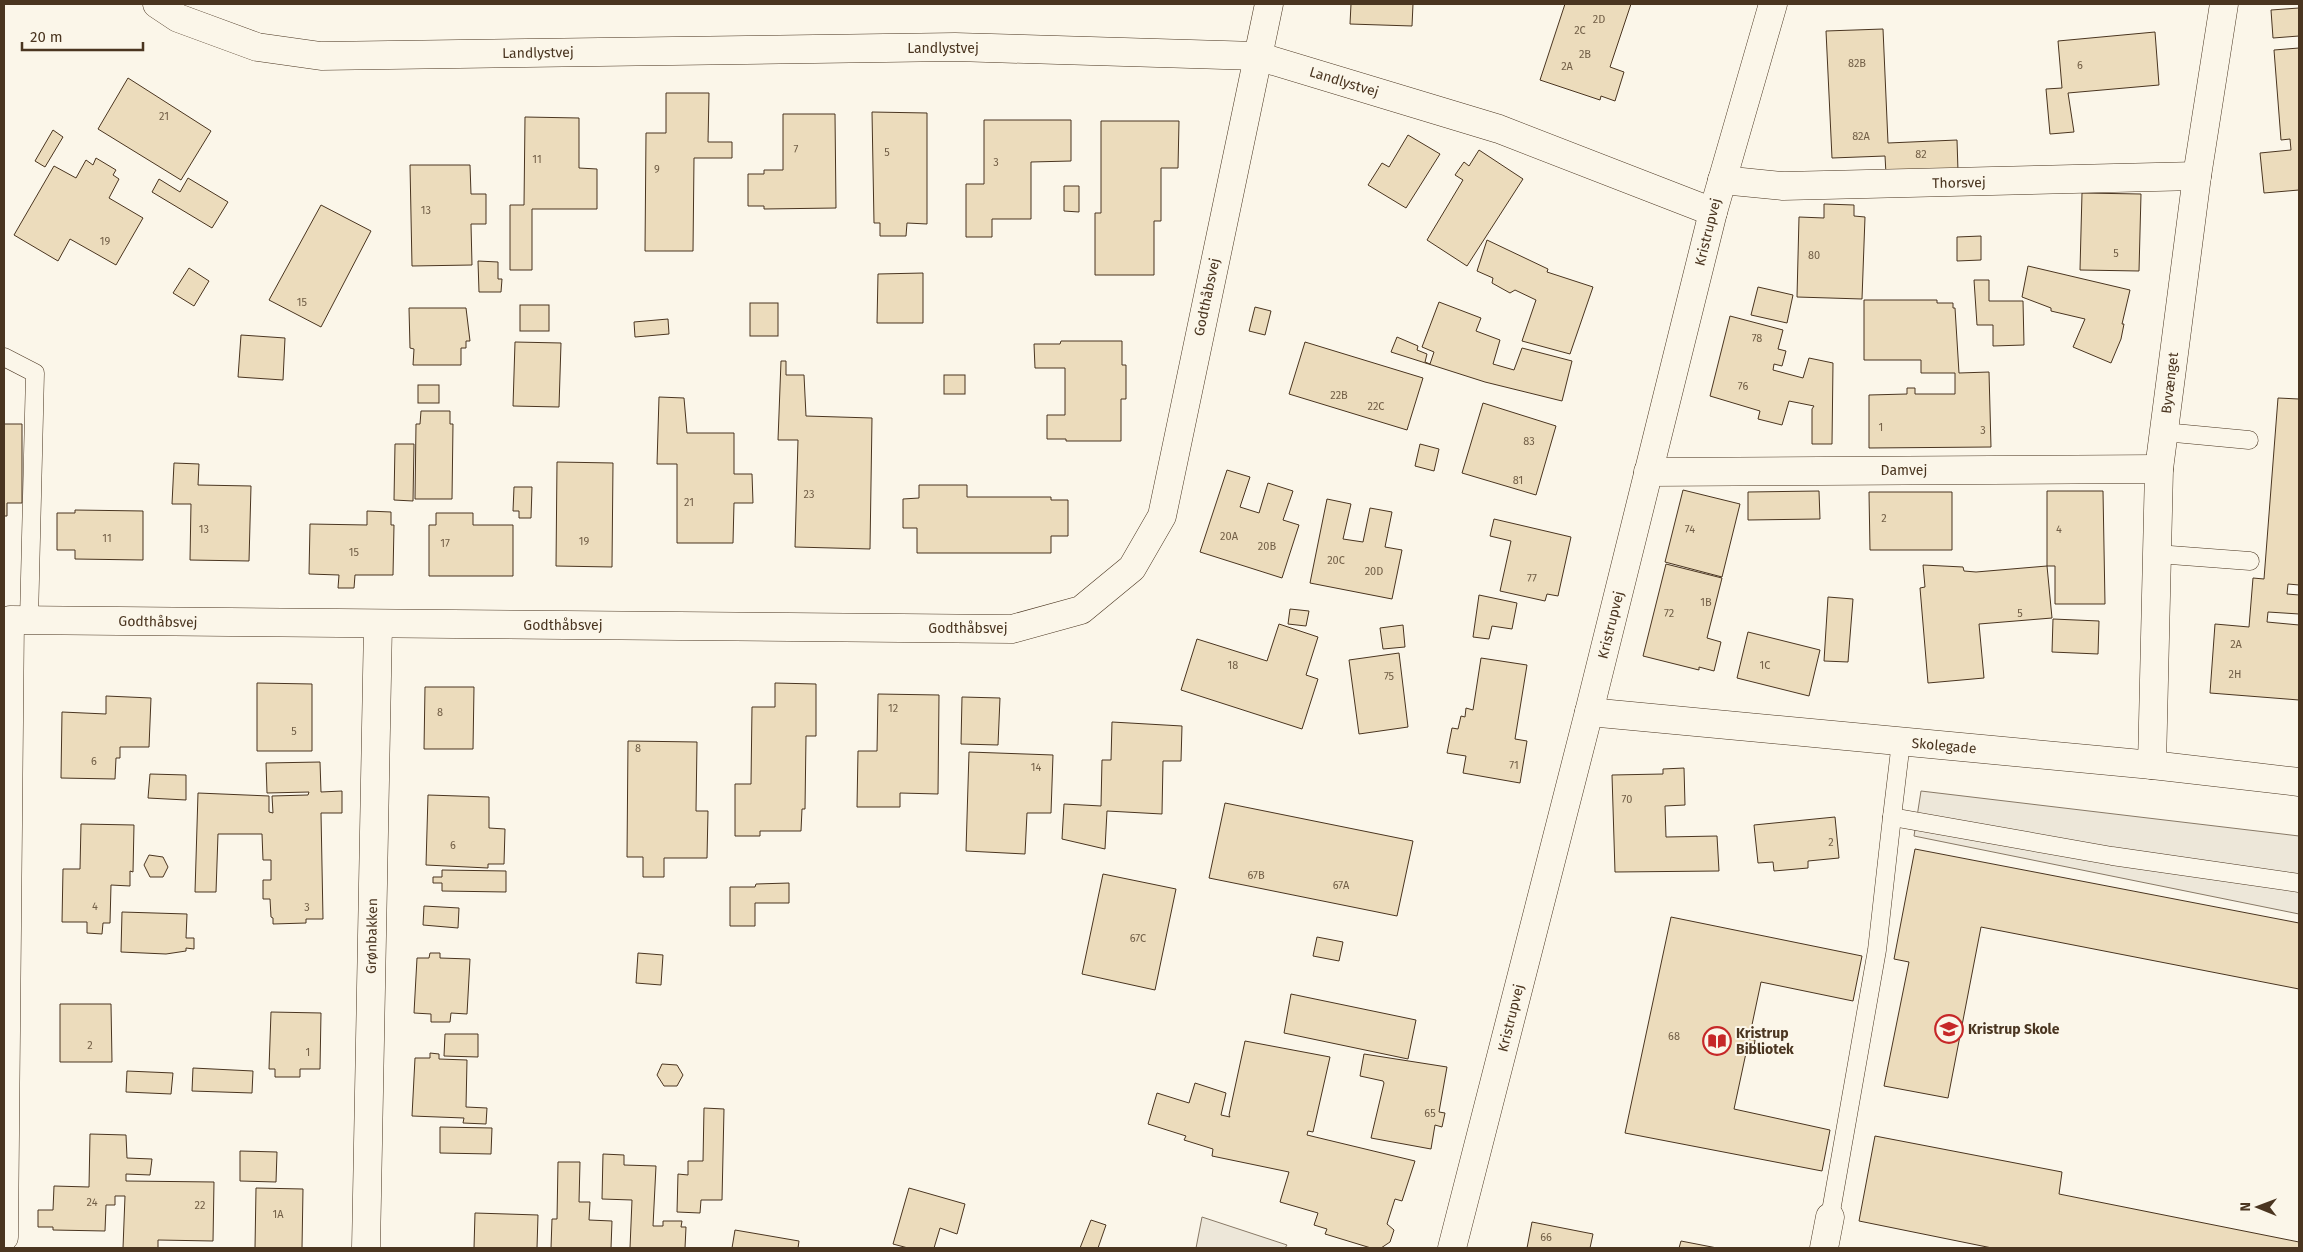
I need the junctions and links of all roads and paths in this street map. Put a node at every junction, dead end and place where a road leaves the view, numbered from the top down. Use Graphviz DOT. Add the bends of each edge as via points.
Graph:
graph roads {
  1 [pos="156,4"];
  2 [pos="1270,4"];
  3 [pos="1773,4"];
  4 [pos="2224,4"];
  5 [pos="1257,56"];
  6 [pos="2197,176"];
  7 [pos="1722,180"];
  8 [pos="1713,212"];
  9 [pos="4,357"];
  10 [pos="2164,432"];
  11 [pos="2249,440"];
  12 [pos="2159,469"];
  13 [pos="1648,472"];
  14 [pos="2157,554"];
  15 [pos="2250,561"];
  16 [pos="28,620"];
  17 [pos="378,624"];
  18 [pos="1589,712"];
  19 [pos="1901,742"];
  20 [pos="2152,764"];
  21 [pos="2299,782"];
  22 [pos="1892,817"];
  23 [pos="2299,883"];
  24 [pos="1830,1217"];
  25 [pos="4,1236"];
  26 [pos="366,1248"];
  27 [pos="1452,1248"];
  28 [pos="1824,1248"];
  1 -- 5 [label="street, Landlystvej" via="178,18 257,47 321,56 955,48"];
  2 -- 5 [label="street, Godthåbsvej"];
  3 -- 7 [label="street, Kristrupvej"];
  4 -- 6 [label="street, Byvænget"];
  5 -- 8 [label="street, Landlystvej" via="1499,129"];
  5 -- 17 [label="street, Godthåbsvej" via="1162,516 1132,568 1081,610 1012,629"];
  6 -- 7 [label="street, Thorsvej" via="1783,186"];
  6 -- 10 [label="street, Byvænget"];
  7 -- 8 [label="street, Kristrupvej"];
  8 -- 13 [label="street, Kristrupvej"];
  9 -- 16 [label="lane" via="35,373"];
  10 -- 11 [label="lane"];
  10 -- 12 [label="street, Byvænget"];
  12 -- 13 [label="street, Damvej"];
  12 -- 14 [label="street, Byvænget"];
  13 -- 18 [label="street, Kristrupvej"];
  14 -- 15 [label="lane"];
  14 -- 20 [label="street, Byvænget"];
  16 -- 17 [label="street, Godthåbsvej"];
  16 -- 25 [label="street, Godthåbsvej" via="10,620"];
  17 -- 26 [label="street, Grønbakken"];
  18 -- 19 [label="street, Skolegade"];
  18 -- 27 [label="street, Kristrupvej"];
  19 -- 20 [label="street, Skolegade"];
  19 -- 22 [label="lane"];
  20 -- 21 [label="street, Skolegade"];
  22 -- 23 [label="lane" via="2112,856"];
  22 -- 24 [label="lane" via="1877,950"];
  24 -- 28 [label="street"];
}
